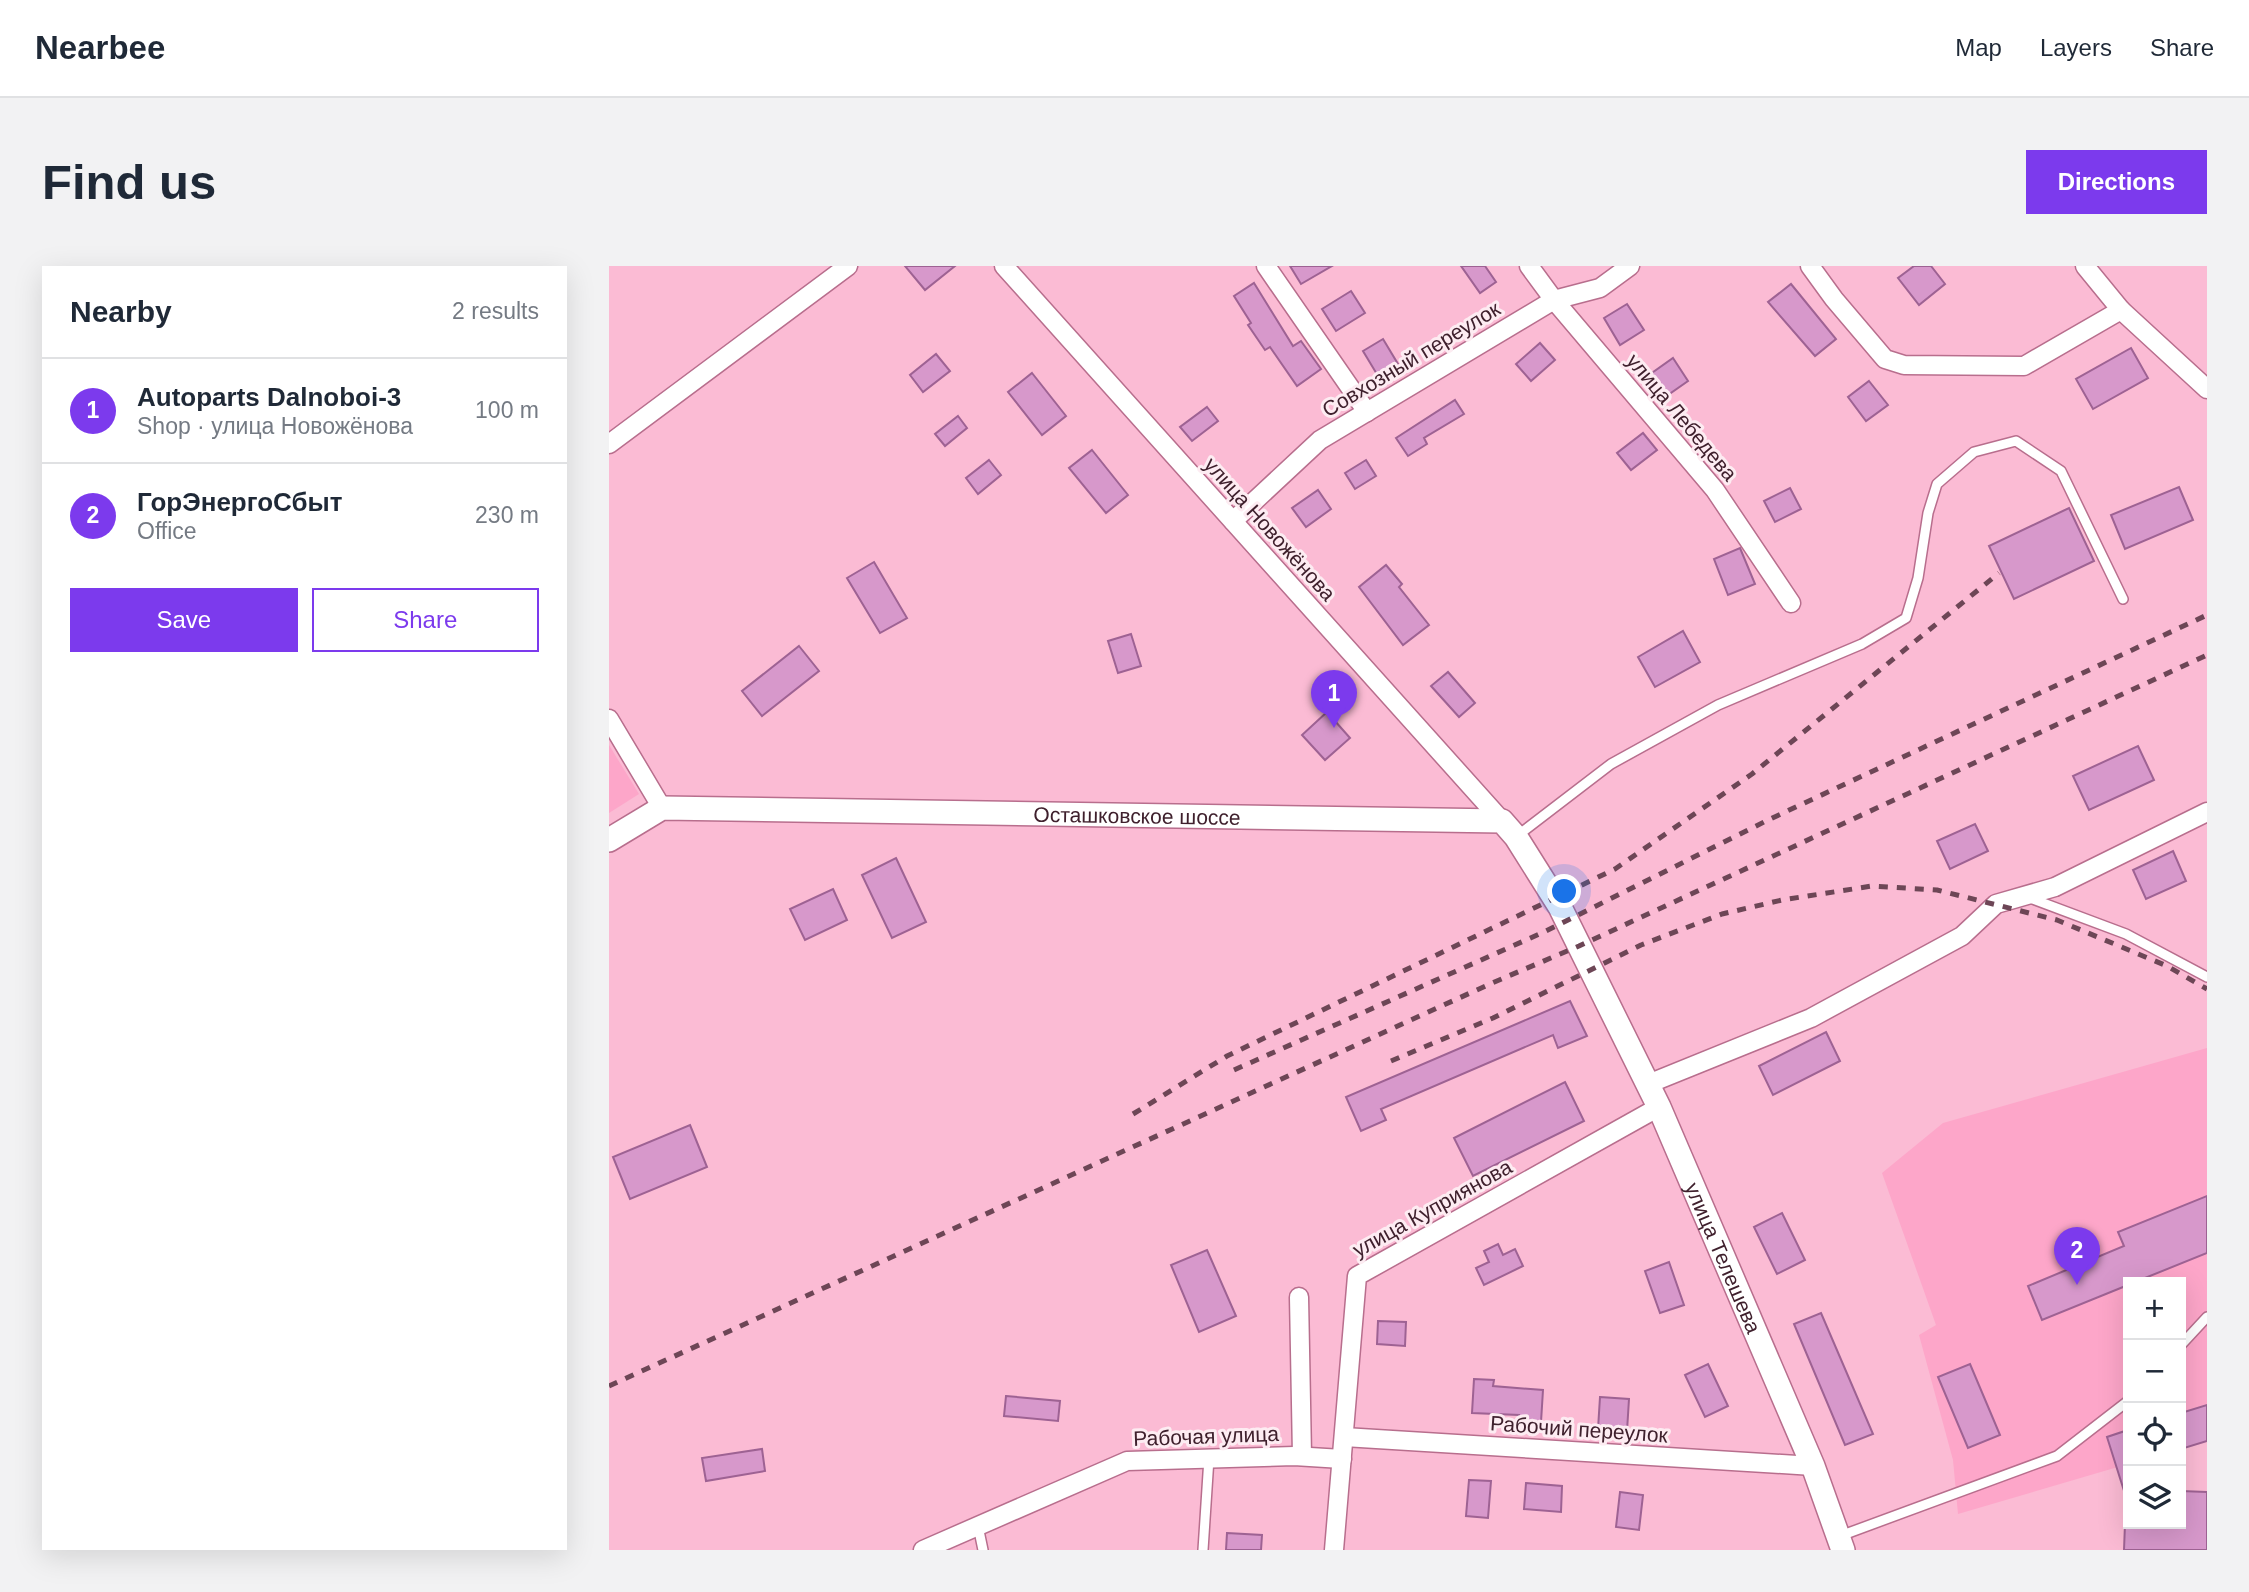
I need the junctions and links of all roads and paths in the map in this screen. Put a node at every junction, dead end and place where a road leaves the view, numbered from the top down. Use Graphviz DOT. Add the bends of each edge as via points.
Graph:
graph roads {
  1 [pos="848,266"];
  2 [pos="1004,266"];
  3 [pos="1266,266"];
  4 [pos="1529,266"];
  5 [pos="1630,266"];
  6 [pos="1810,266"];
  7 [pos="2085,266"];
  8 [pos="1554,300"];
  9 [pos="2121,310"];
  10 [pos="2207,389"];
  11 [pos="1367,412"];
  12 [pos="609,444"];
  13 [pos="1233,521"];
  14 [pos="2123,599"];
  15 [pos="1791,603"];
  16 [pos="609,719"];
  17 [pos="662,808"];
  18 [pos="2207,812"];
  19 [pos="1509,829"];
  20 [pos="609,840"];
  21 [pos="2025,896"];
  22 [pos="2207,977"];
  23 [pos="1648,1084"];
  24 [pos="1659,1107"];
  25 [pos="1299,1297"];
  26 [pos="2207,1317"];
  27 [pos="2186,1340"];
  28 [pos="2125,1403"];
  29 [pos="1344,1437"];
  30 [pos="1302,1457"];
  31 [pos="1209,1458"];
  32 [pos="1342,1459"];
  33 [pos="1812,1466"];
  34 [pos="978,1526"];
  35 [pos="1841,1543"];
  36 [pos="923,1550"];
  37 [pos="982,1550"];
  38 [pos="1203,1550"];
  39 [pos="1335,1550"];
  1 -- 12 [label="street"];
  2 -- 13 [label="street, улица Новожёнова"];
  3 -- 11 [label="street"];
  4 -- 8 [label="street, улица Лебедева"];
  5 -- 8 [label="street, Совхозный переулок" via="1600,288"];
  6 -- 9 [label="street" via="1885,359 1904,365 2024,366"];
  7 -- 9 [label="street"];
  8 -- 11 [label="street, Совхозный переулок"];
  8 -- 15 [label="street, улица Лебедева" via="1715,490"];
  9 -- 10 [label="street"];
  11 -- 13 [label="street, Совхозный переулок" via="1320,440"];
  13 -- 19 [label="street, улица Новожёнова"];
  14 -- 19 [label="lane" via="2061,471 2016,441 1974,452 1937,484 1906,618 1861,644 1718,705 1611,764"];
  16 -- 17 [label="street"];
  17 -- 19 [label="street, Осташковское шоссе"];
  17 -- 20 [label="street"];
  18 -- 21 [label="street" via="2055,887"];
  19 -- 23 [label="street, улица Телешева" via="1560,907"];
  21 -- 22 [label="lane" via="2126,934"];
  21 -- 23 [label="street" via="1996,904 1962,936 1811,1018"];
  23 -- 24 [label="street, улица Телешева"];
  24 -- 29 [label="street, улица Куприянова" via="1357,1276"];
  24 -- 33 [label="street, улица Телешева"];
  25 -- 30 [label="street"];
  26 -- 27 [label="lane"];
  28 -- 35 [label="lane" via="2057,1455"];
  29 -- 32 [label="street, улица Куприянова"];
  29 -- 33 [label="street, Рабочий переулок"];
  30 -- 31 [label="street, Рабочая улица"];
  30 -- 32 [label="street, Рабочая улица"];
  31 -- 34 [label="street, Рабочая улица" via="1127,1461"];
  31 -- 38 [label="lane"];
  32 -- 39 [label="street, улица Куприянова"];
  33 -- 35 [label="street, улица Телешева"];
  34 -- 36 [label="street, Рабочая улица"];
  34 -- 37 [label="lane"];
}
